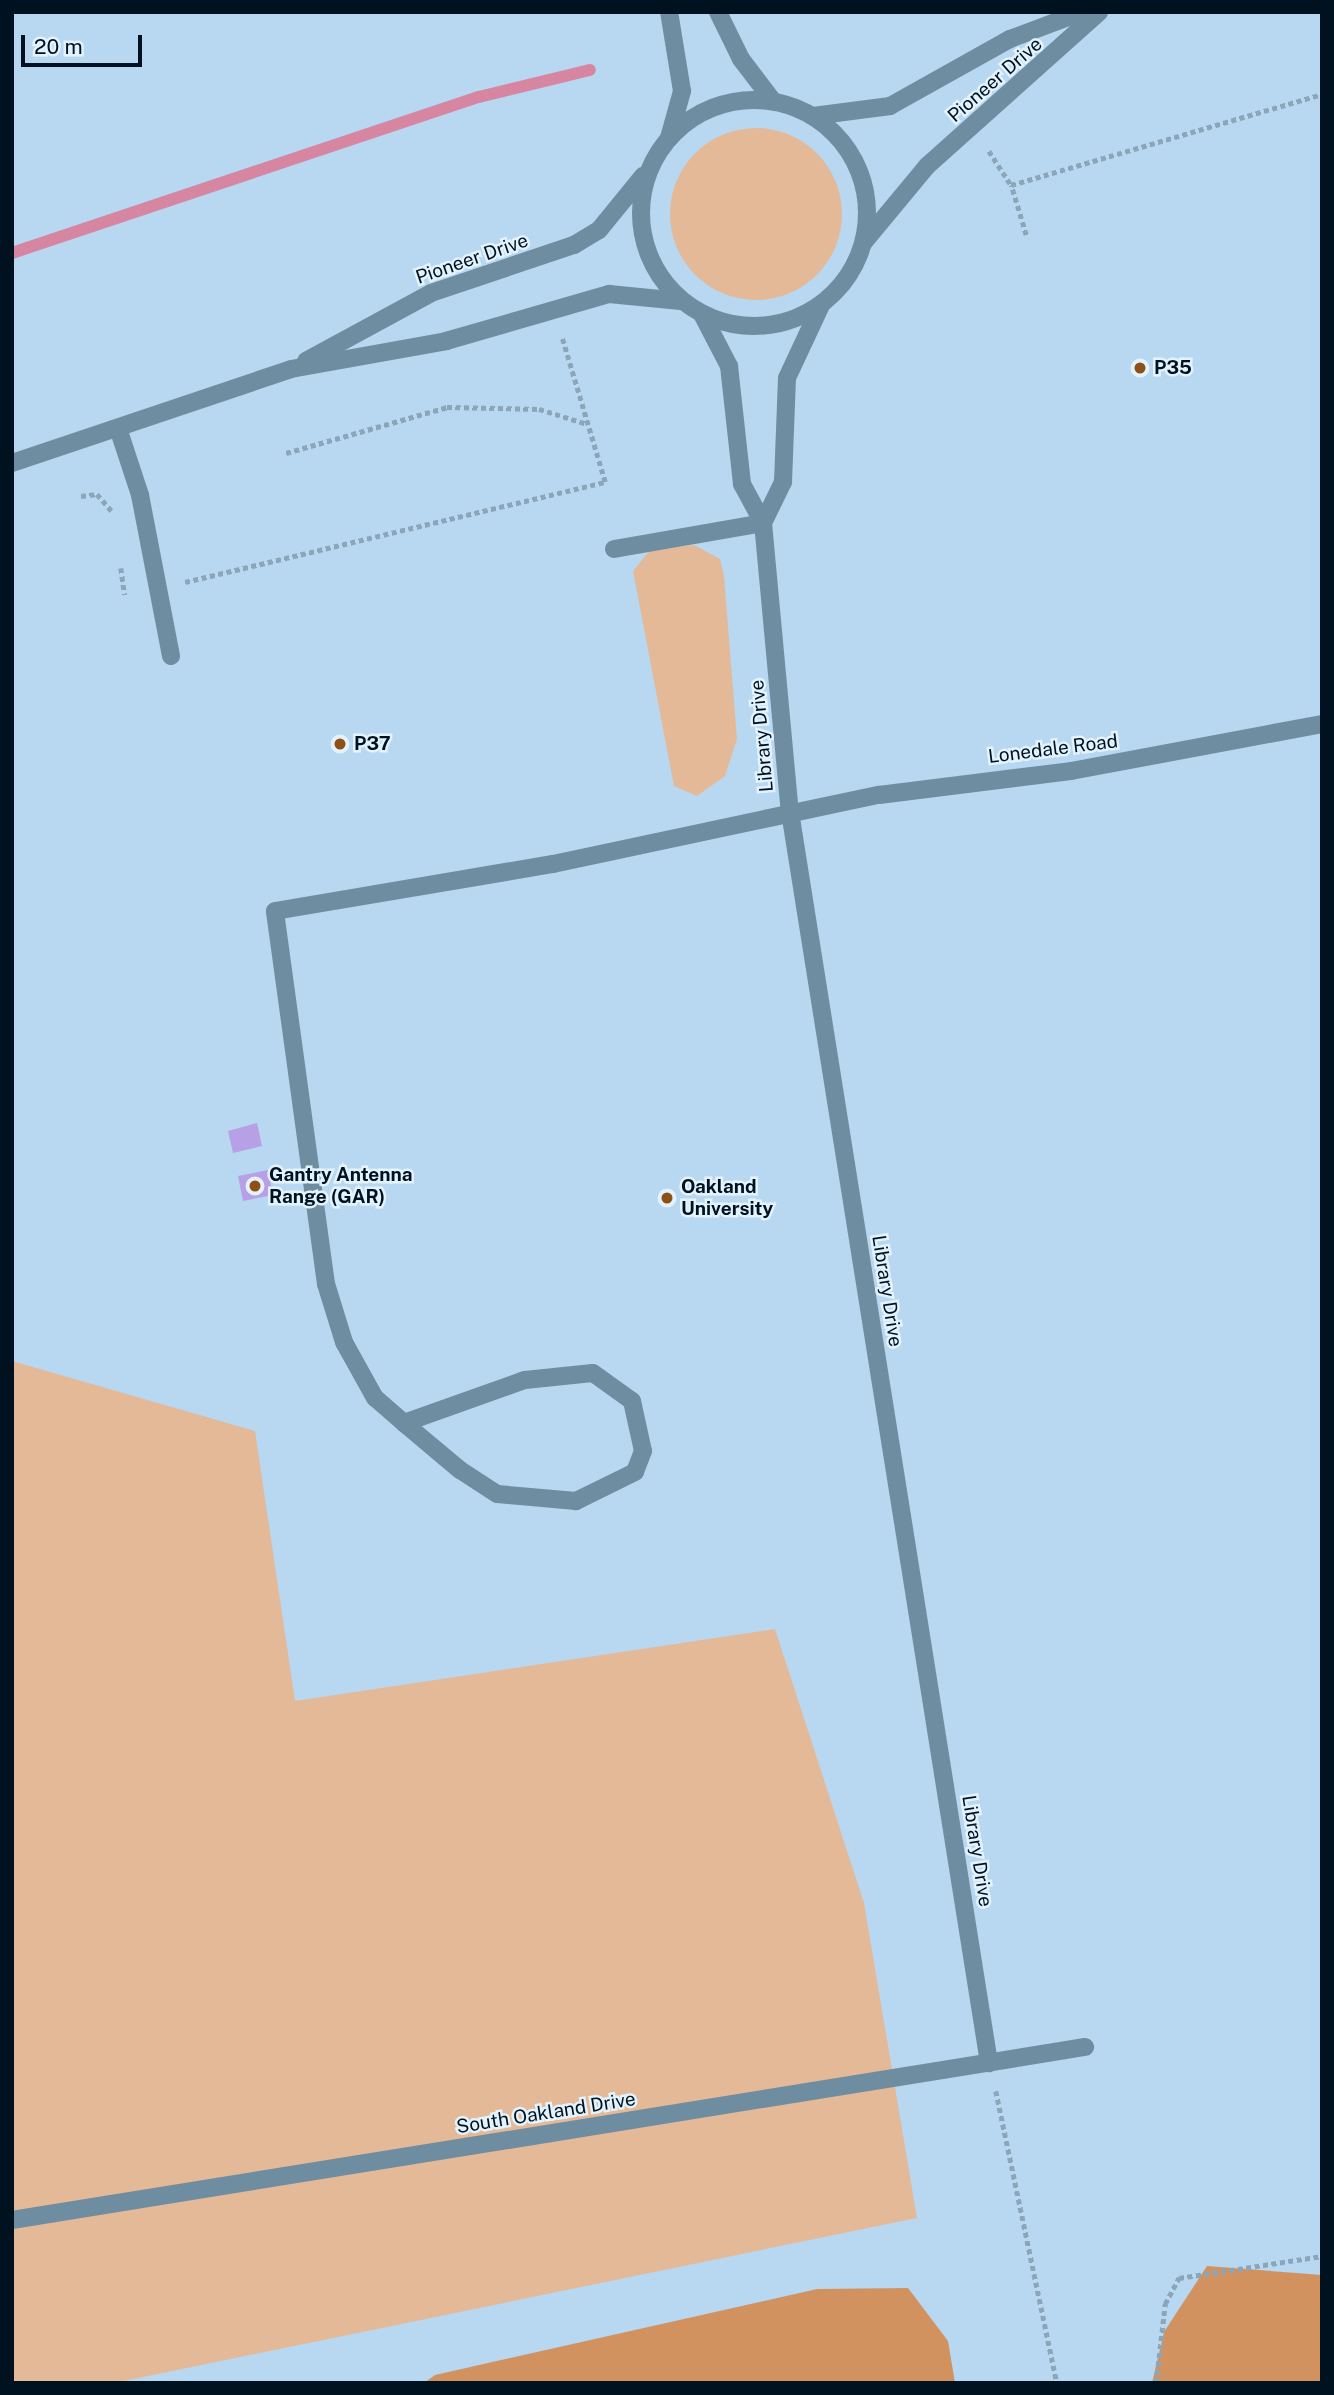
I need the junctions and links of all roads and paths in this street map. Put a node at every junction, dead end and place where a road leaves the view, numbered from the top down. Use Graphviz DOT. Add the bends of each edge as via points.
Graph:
graph roads {
  1 [pos="669,12"];
  2 [pos="718,12"];
  3 [pos="1082,12"];
  4 [pos="1099,12"];
  5 [pos="1322,94"];
  6 [pos="773,101"];
  7 [pos="813,116"];
  8 [pos="669,138"];
  9 [pos="985,147"];
  10 [pos="649,168"];
  11 [pos="1011,185"];
  12 [pos="1026,235"];
  13 [pos="864,242"];
  14 [pos="681,300"];
  15 [pos="821,305"];
  16 [pos="702,314"];
  17 [pos="562,337"];
  18 [pos="291,369"];
  19 [pos="588,425"];
  20 [pos="118,428"];
  21 [pos="286,453"];
  22 [pos="12,463"];
  23 [pos="80,496"];
  24 [pos="763,523"];
  25 [pos="114,524"];
  26 [pos="614,549"];
  27 [pos="119,559"];
  28 [pos="180,583"];
  29 [pos="125,595"];
  30 [pos="171,656"];
  31 [pos="1322,724"];
  32 [pos="790,812"];
  33 [pos="404,1423"];
  34 [pos="1085,2047"];
  35 [pos="989,2063"];
  36 [pos="12,2220"];
  37 [pos="1322,2256"];
  38 [pos="1057,2383"];
  39 [pos="1156,2383"];
  1 -- 8 [label="street" via="682,91"];
  2 -- 6 [label="street" via="741,59"];
  3 -- 7 [label="street, Pioneer Drive" via="1010,39 890,106"];
  4 -- 13 [label="street, Pioneer Drive" via="928,166"];
  5 -- 11 [label="path"];
  6 -- 7 [label="street"];
  6 -- 8 [label="street" via="735,101 698,113"];
  7 -- 13 [label="street" via="841,139 860,170 868,206"];
  8 -- 10 [label="street"];
  9 -- 11 [label="path"];
  10 -- 14 [label="street" via="641,197 645,244 661,279"];
  10 -- 18 [label="street, Pioneer Drive" via="599,230 574,245 431,293"];
  11 -- 12 [label="path"];
  13 -- 15 [label="street" via="855,266"];
  14 -- 16 [label="street"];
  14 -- 18 [label="street, Pioneer Drive" via="609,294 446,341"];
  15 -- 16 [label="street" via="763,326"];
  15 -- 24 [label="street" via="786,378 783,482"];
  16 -- 24 [label="street, Library Drive" via="729,366 742,484"];
  17 -- 19 [label="path"];
  18 -- 20 [label="street, Pioneer Drive"];
  19 -- 21 [label="path" via="539,409 447,407"];
  19 -- 28 [label="path" via="605,482"];
  20 -- 22 [label="street, Pioneer Drive"];
  20 -- 30 [label="street" via="140,495"];
  23 -- 25 [label="path" via="106,501"];
  24 -- 26 [label="street"];
  24 -- 32 [label="street, Library Drive"];
  27 -- 29 [label="path"];
  31 -- 32 [label="street, Lonedale Road" via="1071,771"];
  32 -- 33 [label="street, Lonedale Road" via="553,864 275,911 326,1284 356,1364 375,1398"];
  32 -- 35 [label="street, Library Drive"];
  33 -- 33 [label="street" via="497,1494 540,1502 576,1501 610,1489 635,1472 643,1451 632,1401 593,1373 525,1380"];
  34 -- 35 [label="street, South Oakland Drive"];
  35 -- 36 [label="street, South Oakland Drive"];
  35 -- 38 [label="path"];
  37 -- 39 [label="path" via="1179,2278 1165,2304"];
}
